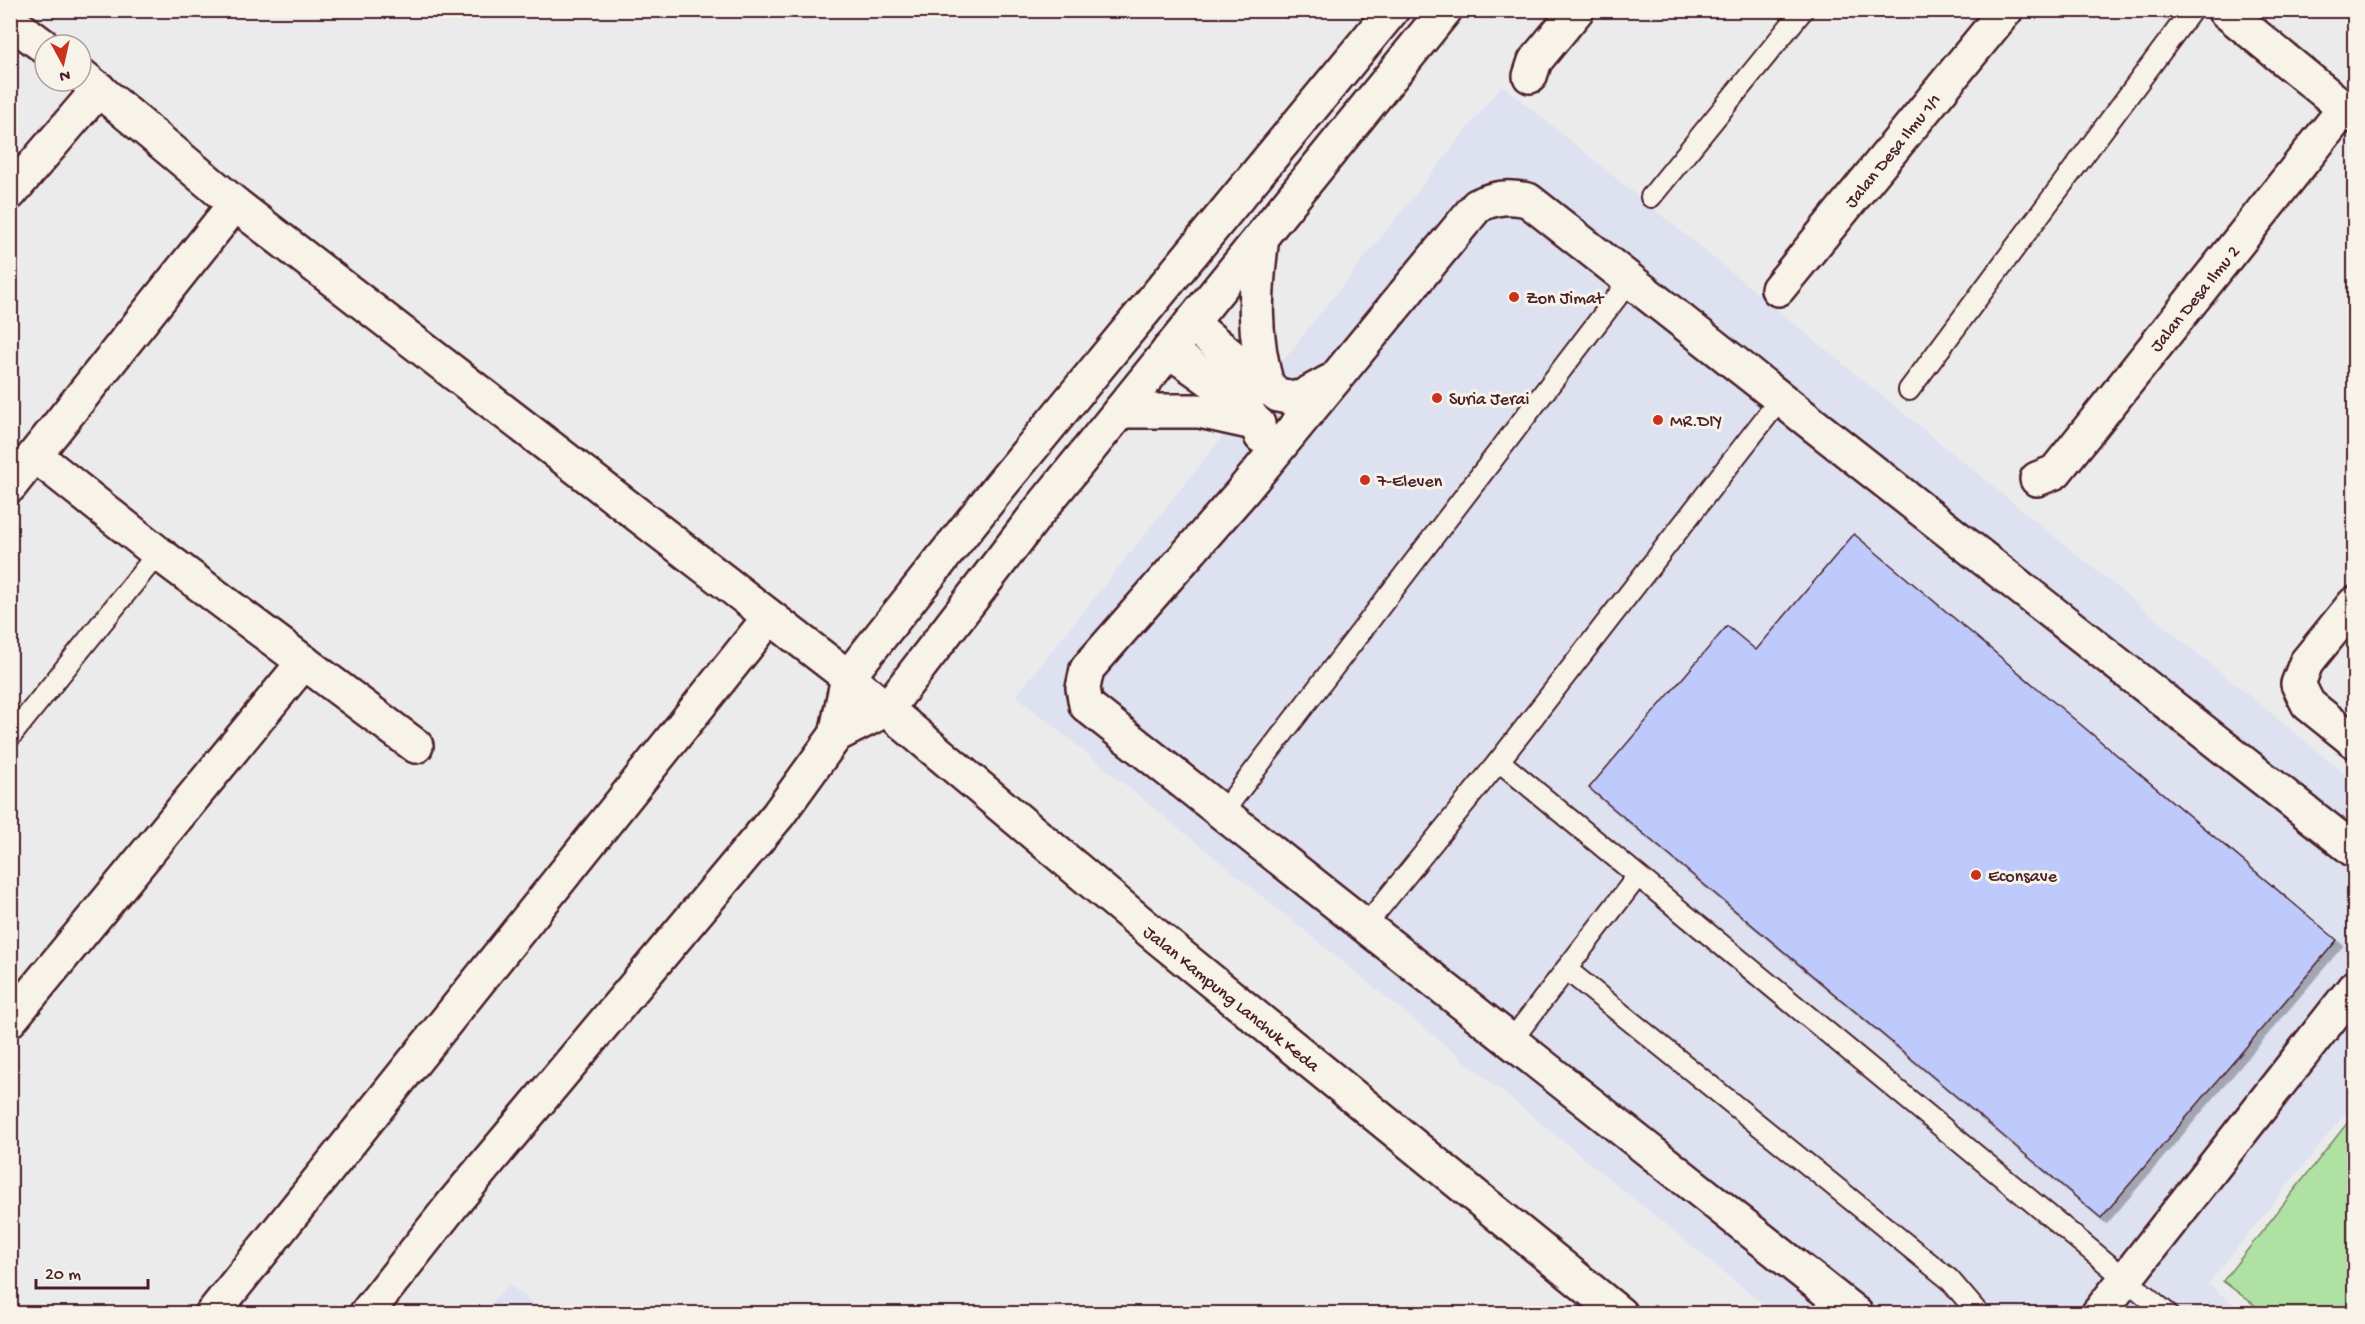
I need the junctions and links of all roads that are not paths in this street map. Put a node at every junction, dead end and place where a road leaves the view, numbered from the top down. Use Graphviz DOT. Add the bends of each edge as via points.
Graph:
graph roads {
  1 [pos="1392,10"];
  2 [pos="1445,10"];
  3 [pos="1577,10"];
  4 [pos="1803,10"];
  5 [pos="2006,10"];
  6 [pos="2192,10"];
  7 [pos="2224,10"];
  8 [pos="10,21"];
  9 [pos="33,38"];
  10 [pos="1530,76"];
  11 [pos="93,85"];
  12 [pos="82,93"];
  13 [pos="2350,112"];
  14 [pos="10,193"];
  15 [pos="1651,196"];
  16 [pos="235,204"];
  17 [pos="1262,237"];
  18 [pos="1184,261"];
  19 [pos="1630,280"];
  20 [pos="1778,289"];
  21 [pos="1177,334"];
  22 [pos="1119,341"];
  23 [pos="1334,379"];
  24 [pos="1268,389"];
  25 [pos="1909,390"];
  26 [pos="1781,398"];
  27 [pos="1120,411"];
  28 [pos="1258,424"];
  29 [pos="36,456"];
  30 [pos="1262,468"];
  31 [pos="2037,479"];
  32 [pos="10,486"];
  33 [pos="158,553"];
  34 [pos="2355,604"];
  35 [pos="769,618"];
  36 [pos="304,662"];
  37 [pos="848,677"];
  38 [pos="887,709"];
  39 [pos="836,735"];
  40 [pos="10,737"];
  41 [pos="2355,741"];
  42 [pos="416,746"];
  43 [pos="1499,761"];
  44 [pos="1222,813"];
  45 [pos="2355,850"];
  46 [pos="1637,877"];
  47 [pos="1365,926"];
  48 [pos="1566,969"];
  49 [pos="2355,988"];
  50 [pos="10,1020"];
  51 [pos="1511,1041"];
  52 [pos="2125,1280"];
  53 [pos="212,1314"];
  54 [pos="366,1314"];
  55 [pos="1620,1314"];
  56 [pos="1856,1314"];
  57 [pos="1979,1314"];
  58 [pos="2098,1314"];
  59 [pos="2168,1314"];
  1 -- 18 [label="main road"];
  2 -- 17 [label="main road"];
  3 -- 10 [label="main road" via="1535,61"];
  4 -- 15 [label="lane"];
  5 -- 20 [label="main road, Jalan Desa Ilmu 1/1"];
  6 -- 25 [label="lane"];
  7 -- 13 [label="main road"];
  8 -- 9 [label="main road"];
  11 -- 16 [label="main road, Jalan Kampung Lanchuk Keda"];
  12 -- 14 [label="main road"];
  13 -- 31 [label="main road, Jalan Desa Ilmu 2" via="2055,472"];
  16 -- 29 [label="main road"];
  16 -- 35 [label="main road, Jalan Kampung Lanchuk Keda"];
  17 -- 21 [label="main road"];
  17 -- 24 [label="main road" via="1255,316 1258,354"];
  18 -- 21 [label="main road"];
  18 -- 22 [label="main road"];
  19 -- 23 [label="main road" via="1528,200 1512,196 1488,201 1466,217"];
  19 -- 26 [label="main road"];
  19 -- 44 [label="lane"];
  21 -- 22 [label="main road"];
  21 -- 24 [label="main road"];
  21 -- 27 [label="main road"];
  21 -- 28 [label="main road"];
  22 -- 37 [label="main road"];
  23 -- 24 [label="main road" via="1298,399"];
  23 -- 30 [label="main road"];
  26 -- 43 [label="lane"];
  26 -- 45 [label="main road"];
  27 -- 28 [label="main road" via="1199,411"];
  27 -- 38 [label="main road"];
  28 -- 30 [label="main road"];
  29 -- 32 [label="main road"];
  29 -- 33 [label="main road"];
  30 -- 44 [label="main road" via="1087,669 1083,688 1086,705"];
  33 -- 36 [label="main road"];
  33 -- 40 [label="lane"];
  34 -- 41 [label="main road" via="2306,663 2298,684 2308,704"];
  35 -- 37 [label="main road, Jalan Kampung Lanchuk Keda"];
  35 -- 53 [label="main road"];
  36 -- 42 [label="main road"];
  36 -- 50 [label="main road"];
  37 -- 38 [label="main road, Jalan Kampung Lanchuk Keda"];
  37 -- 39 [label="main road"];
  38 -- 39 [label="main road"];
  38 -- 55 [label="main road, Jalan Kampung Lanchuk Keda" via="1160,939"];
  39 -- 54 [label="main road" via="778,815 452,1205"];
  43 -- 46 [label="lane"];
  43 -- 47 [label="lane"];
  44 -- 47 [label="main road"];
  46 -- 48 [label="lane"];
  46 -- 52 [label="lane"];
  47 -- 51 [label="main road"];
  48 -- 51 [label="lane"];
  48 -- 57 [label="lane" via="1949,1279"];
  49 -- 52 [label="main road"];
  51 -- 56 [label="main road"];
  52 -- 58 [label="main road"];
  52 -- 59 [label="lane"];
}
